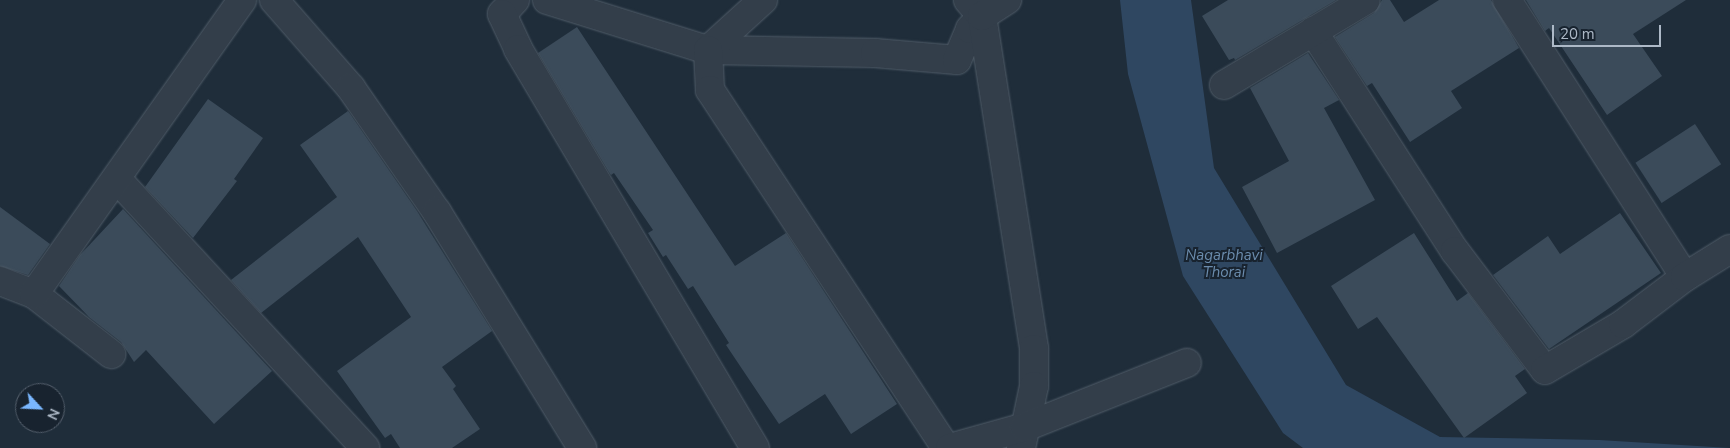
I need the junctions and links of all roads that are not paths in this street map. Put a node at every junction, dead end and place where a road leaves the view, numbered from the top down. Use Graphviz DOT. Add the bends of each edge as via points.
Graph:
graph roads {
  1 [pos="242,0"];
  2 [pos="274,0"];
  3 [pos="515,0"];
  4 [pos="547,0"];
  5 [pos="762,0"];
  6 [pos="1007,0"];
  7 [pos="1366,0"];
  8 [pos="1507,0"];
  9 [pos="975,8"];
  10 [pos="1313,31"];
  11 [pos="708,50"];
  12 [pos="1224,85"];
  13 [pos="117,179"];
  14 [pos="1730,249"];
  15 [pos="1684,277"];
  16 [pos="0,280"];
  17 [pos="34,294"];
  18 [pos="111,354"];
  19 [pos="1187,363"];
  20 [pos="1023,438"];
  21 [pos="365,448"];
  22 [pos="582,448"];
  23 [pos="756,448"];
  24 [pos="946,448"];
  25 [pos="950,448"];
  1 -- 13 [label="street"];
  2 -- 22 [label="street" via="351,88 437,212"];
  3 -- 23 [label="street" via="502,14 518,49"];
  4 -- 11 [label="street"];
  5 -- 11 [label="street"];
  6 -- 9 [label="street"];
  7 -- 10 [label="street"];
  8 -- 15 [label="street"];
  9 -- 11 [label="street" via="957,60 875,53"];
  9 -- 20 [label="street" via="1034,349 1034,386"];
  10 -- 12 [label="street"];
  10 -- 15 [label="street" via="1455,251 1545,370 1623,324"];
  11 -- 24 [label="street" via="710,90"];
  13 -- 17 [label="street"];
  13 -- 21 [label="street"];
  14 -- 15 [label="street"];
  16 -- 17 [label="street"];
  17 -- 18 [label="street"];
  19 -- 20 [label="street"];
  20 -- 25 [label="street"];
}
